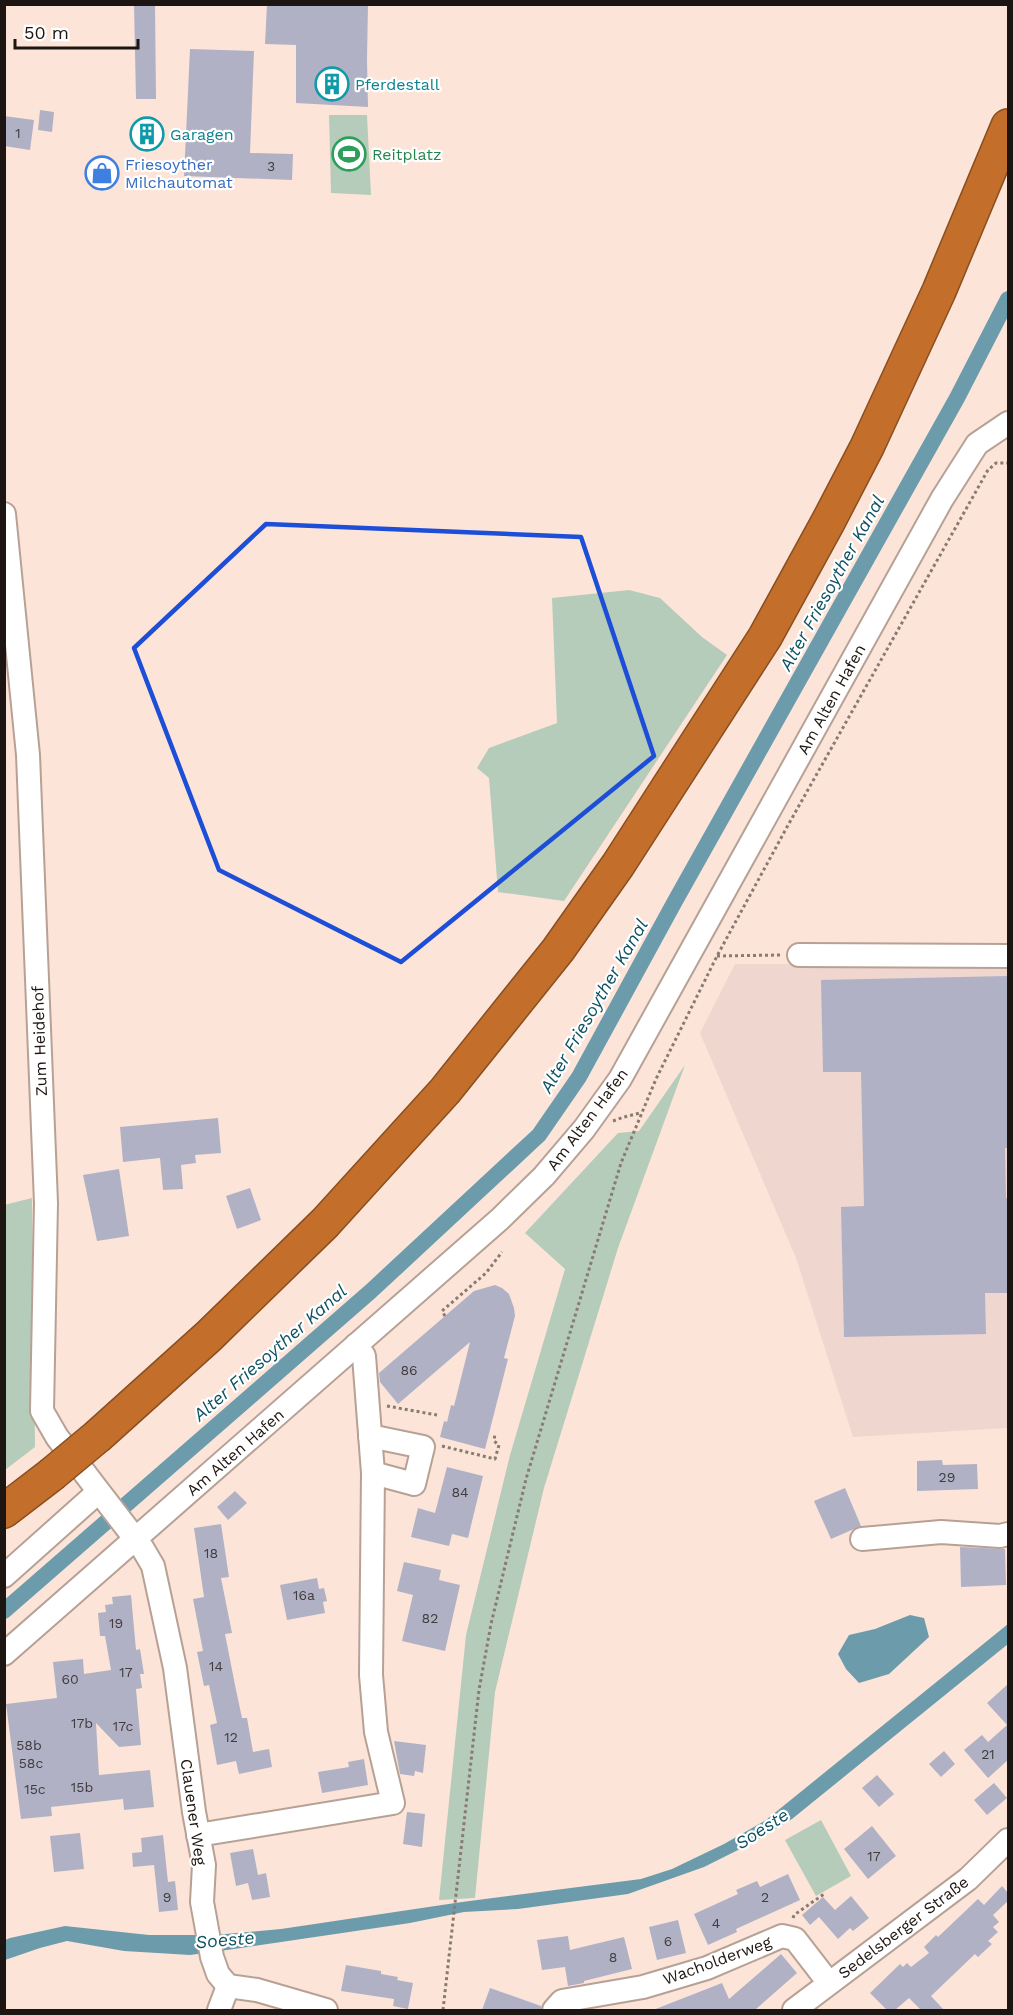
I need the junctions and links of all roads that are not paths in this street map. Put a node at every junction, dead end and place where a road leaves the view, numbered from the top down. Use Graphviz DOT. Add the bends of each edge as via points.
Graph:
graph roads {
  1 [pos="1008,126"];
  2 [pos="1008,423"];
  3 [pos="998,440"];
  4 [pos="4,514"];
  5 [pos="799,955"];
  6 [pos="1008,956"];
  7 [pos="356,1345"];
  8 [pos="370,1436"];
  9 [pos="373,1473"];
  10 [pos="4,1511"];
  11 [pos="116,1516"];
  12 [pos="1008,1534"];
  13 [pos="862,1539"];
  14 [pos="4,1576"];
  15 [pos="4,1654"];
  16 [pos="198,1834"];
  17 [pos="1008,1840"];
  18 [pos="829,1983"];
  19 [pos="228,1986"];
  20 [pos="219,2010"];
  21 [pos="326,2010"];
  22 [pos="554,2010"];
  23 [pos="794,2010"];
  1 -- 10 [label="highway, bridge" via="939,291 858,466 765,637 618,865 558,950 445,1091 325,1223 99,1434"];
  2 -- 3 [label="street, Am Alten Hafen"];
  3 -- 7 [label="street, Am Alten Hafen" via="970,452 942,498 620,1079 544,1176"];
  4 -- 11 [label="street, Zum Heidehof" via="28,755 46,1203 42,1411"];
  5 -- 6 [label="street"];
  7 -- 8 [label="street" via="364,1356"];
  7 -- 11 [label="street, Am Alten Hafen"];
  8 -- 9 [label="street"];
  8 -- 9 [label="street" via="423,1447 414,1484"];
  9 -- 16 [label="street" via="371,1675 376,1732 393,1803"];
  11 -- 14 [label="street"];
  11 -- 15 [label="street, Am Alten Hafen"];
  11 -- 16 [label="street, Clauener Weg" via="153,1566 174,1668"];
  12 -- 13 [label="street" via="941,1532"];
  16 -- 19 [label="street, Clauener Weg" via="204,1865 202,1902 212,1957"];
  17 -- 18 [label="street, Sedelsberger Straße" via="968,1879"];
  18 -- 22 [label="street, Wacholderweg" via="795,1939 782,1936 706,1968 643,1987 562,2001"];
  18 -- 23 [label="street, Sedelsberger Straße"];
  19 -- 20 [label="street"];
  19 -- 21 [label="street" via="257,1990"];
}
